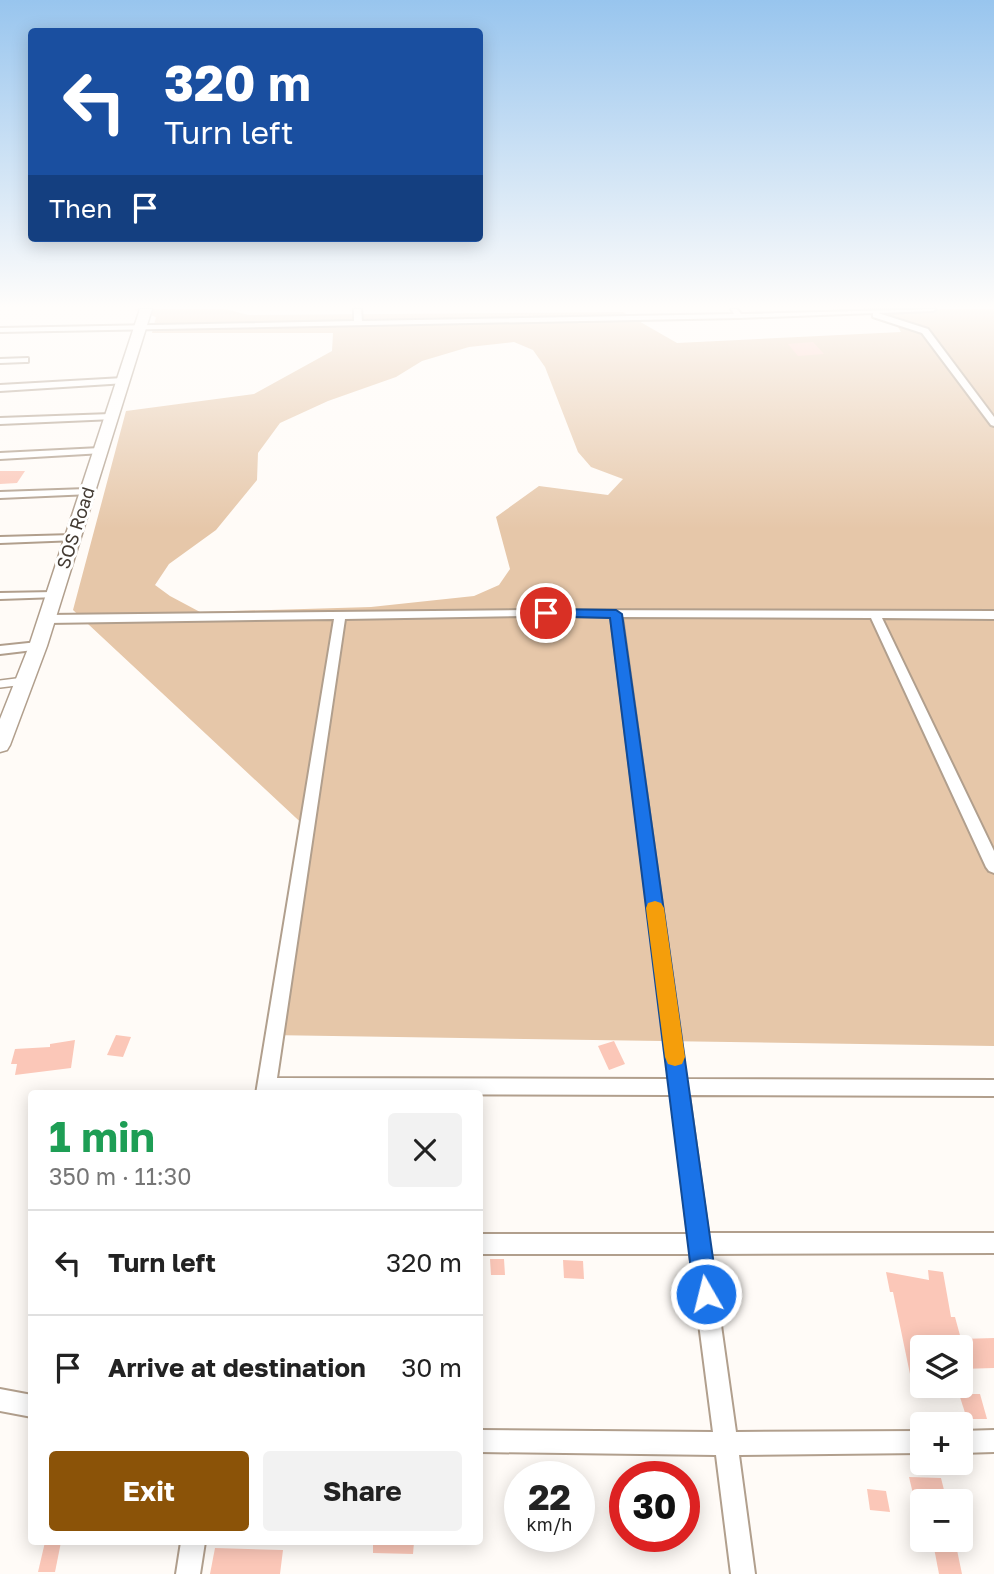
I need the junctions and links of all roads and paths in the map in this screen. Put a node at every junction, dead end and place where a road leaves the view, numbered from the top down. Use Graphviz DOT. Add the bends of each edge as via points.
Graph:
graph roads {
  1 [pos="113,382"];
  2 [pos="122,382"];
  3 [pos="964,382"];
  4 [pos="0,388"];
  5 [pos="111,416"];
  6 [pos="0,421"];
  7 [pos="994,423"];
  8 [pos="100,451"];
  9 [pos="0,456"];
  10 [pos="87,492"];
  11 [pos="0,495"];
  12 [pos="73,538"];
  13 [pos="0,540"];
  14 [pos="54,595"];
  15 [pos="0,596"];
  16 [pos="616,614"];
  17 [pos="875,615"];
  18 [pos="994,615"];
  19 [pos="340,616"];
  20 [pos="47,619"];
  21 [pos="38,646"];
  22 [pos="0,650"];
  23 [pos="25,680"];
  24 [pos="0,684"];
  25 [pos="0,745"];
  26 [pos="994,867"];
  27 [pos="679,1087"];
  28 [pos="994,1088"];
  29 [pos="265,1090"];
  30 [pos="994,1243"];
  31 [pos="483,1244"];
  32 [pos="699,1244"];
  33 [pos="0,1401"];
  34 [pos="28,1405"];
  35 [pos="483,1441"];
  36 [pos="994,1441"];
  37 [pos="910,1442"];
  38 [pos="973,1442"];
  39 [pos="726,1444"];
  40 [pos="193,1545"];
  41 [pos="188,1574"];
  42 [pos="743,1574"];
  1 -- 4 [label="street"];
  2 -- 5 [label="street, SOS Road"];
  3 -- 7 [label="street"];
  5 -- 6 [label="street"];
  5 -- 8 [label="street, SOS Road"];
  8 -- 9 [label="street"];
  8 -- 10 [label="street, SOS Road"];
  10 -- 11 [label="street"];
  10 -- 12 [label="street, SOS Road"];
  12 -- 13 [label="street"];
  12 -- 14 [label="street, SOS Road"];
  14 -- 15 [label="street"];
  14 -- 20 [label="street, SOS Road"];
  16 -- 17 [label="street"];
  16 -- 19 [label="street"];
  16 -- 27 [label="street"];
  17 -- 18 [label="street"];
  17 -- 26 [label="street"];
  19 -- 20 [label="street"];
  19 -- 29 [label="street"];
  20 -- 21 [label="street, SOS Road"];
  21 -- 22 [label="street"];
  21 -- 23 [label="street, SOS Road"];
  23 -- 24 [label="lane"];
  23 -- 25 [label="street, SOS Road"];
  27 -- 28 [label="street"];
  27 -- 29 [label="street"];
  27 -- 32 [label="street"];
  30 -- 32 [label="street"];
  31 -- 32 [label="street"];
  32 -- 39 [label="street"];
  33 -- 34 [label="street"];
  35 -- 39 [label="street"];
  36 -- 38 [label="street"];
  37 -- 39 [label="street"];
  39 -- 42 [label="street"];
  40 -- 41 [label="street"];
}
